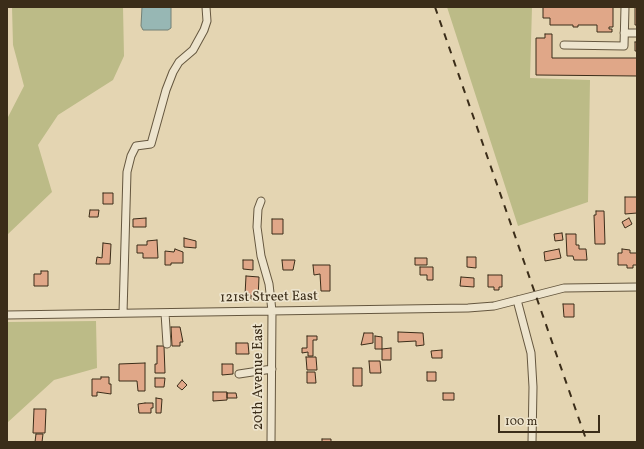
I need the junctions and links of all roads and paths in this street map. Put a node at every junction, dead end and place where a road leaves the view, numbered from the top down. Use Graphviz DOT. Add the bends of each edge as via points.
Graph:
graph roads {
  1 [pos="206,7"];
  2 [pos="625,7"];
  3 [pos="624,33"];
  4 [pos="637,33"];
  5 [pos="564,45"];
  6 [pos="262,201"];
  7 [pos="637,287"];
  8 [pos="517,300"];
  9 [pos="272,311"];
  10 [pos="165,313"];
  11 [pos="123,314"];
  12 [pos="7,315"];
  13 [pos="167,344"];
  14 [pos="272,369"];
  15 [pos="239,374"];
  16 [pos="271,442"];
  17 [pos="532,442"];
  1 -- 11 [label="street" via="207,21 204,30 193,50 178,62 173,72 151,144 136,146 131,156 127,172"];
  2 -- 3 [label="street"];
  3 -- 4 [label="street"];
  3 -- 5 [label="street" via="624,46"];
  6 -- 9 [label="street, 20th Avenue East" via="258,209 257,227"];
  7 -- 8 [label="street, 121st Street East" via="564,288"];
  8 -- 9 [label="street, 121st Street East" via="494,306 468,308"];
  8 -- 17 [label="street" via="531,353"];
  9 -- 10 [label="street, 121st Street East"];
  9 -- 14 [label="street, 20th Avenue East"];
  10 -- 11 [label="street, 121st Street East"];
  10 -- 13 [label="street"];
  11 -- 12 [label="street, 121st Street East"];
  14 -- 15 [label="street"];
  14 -- 16 [label="street, 20th Avenue East"];
}
